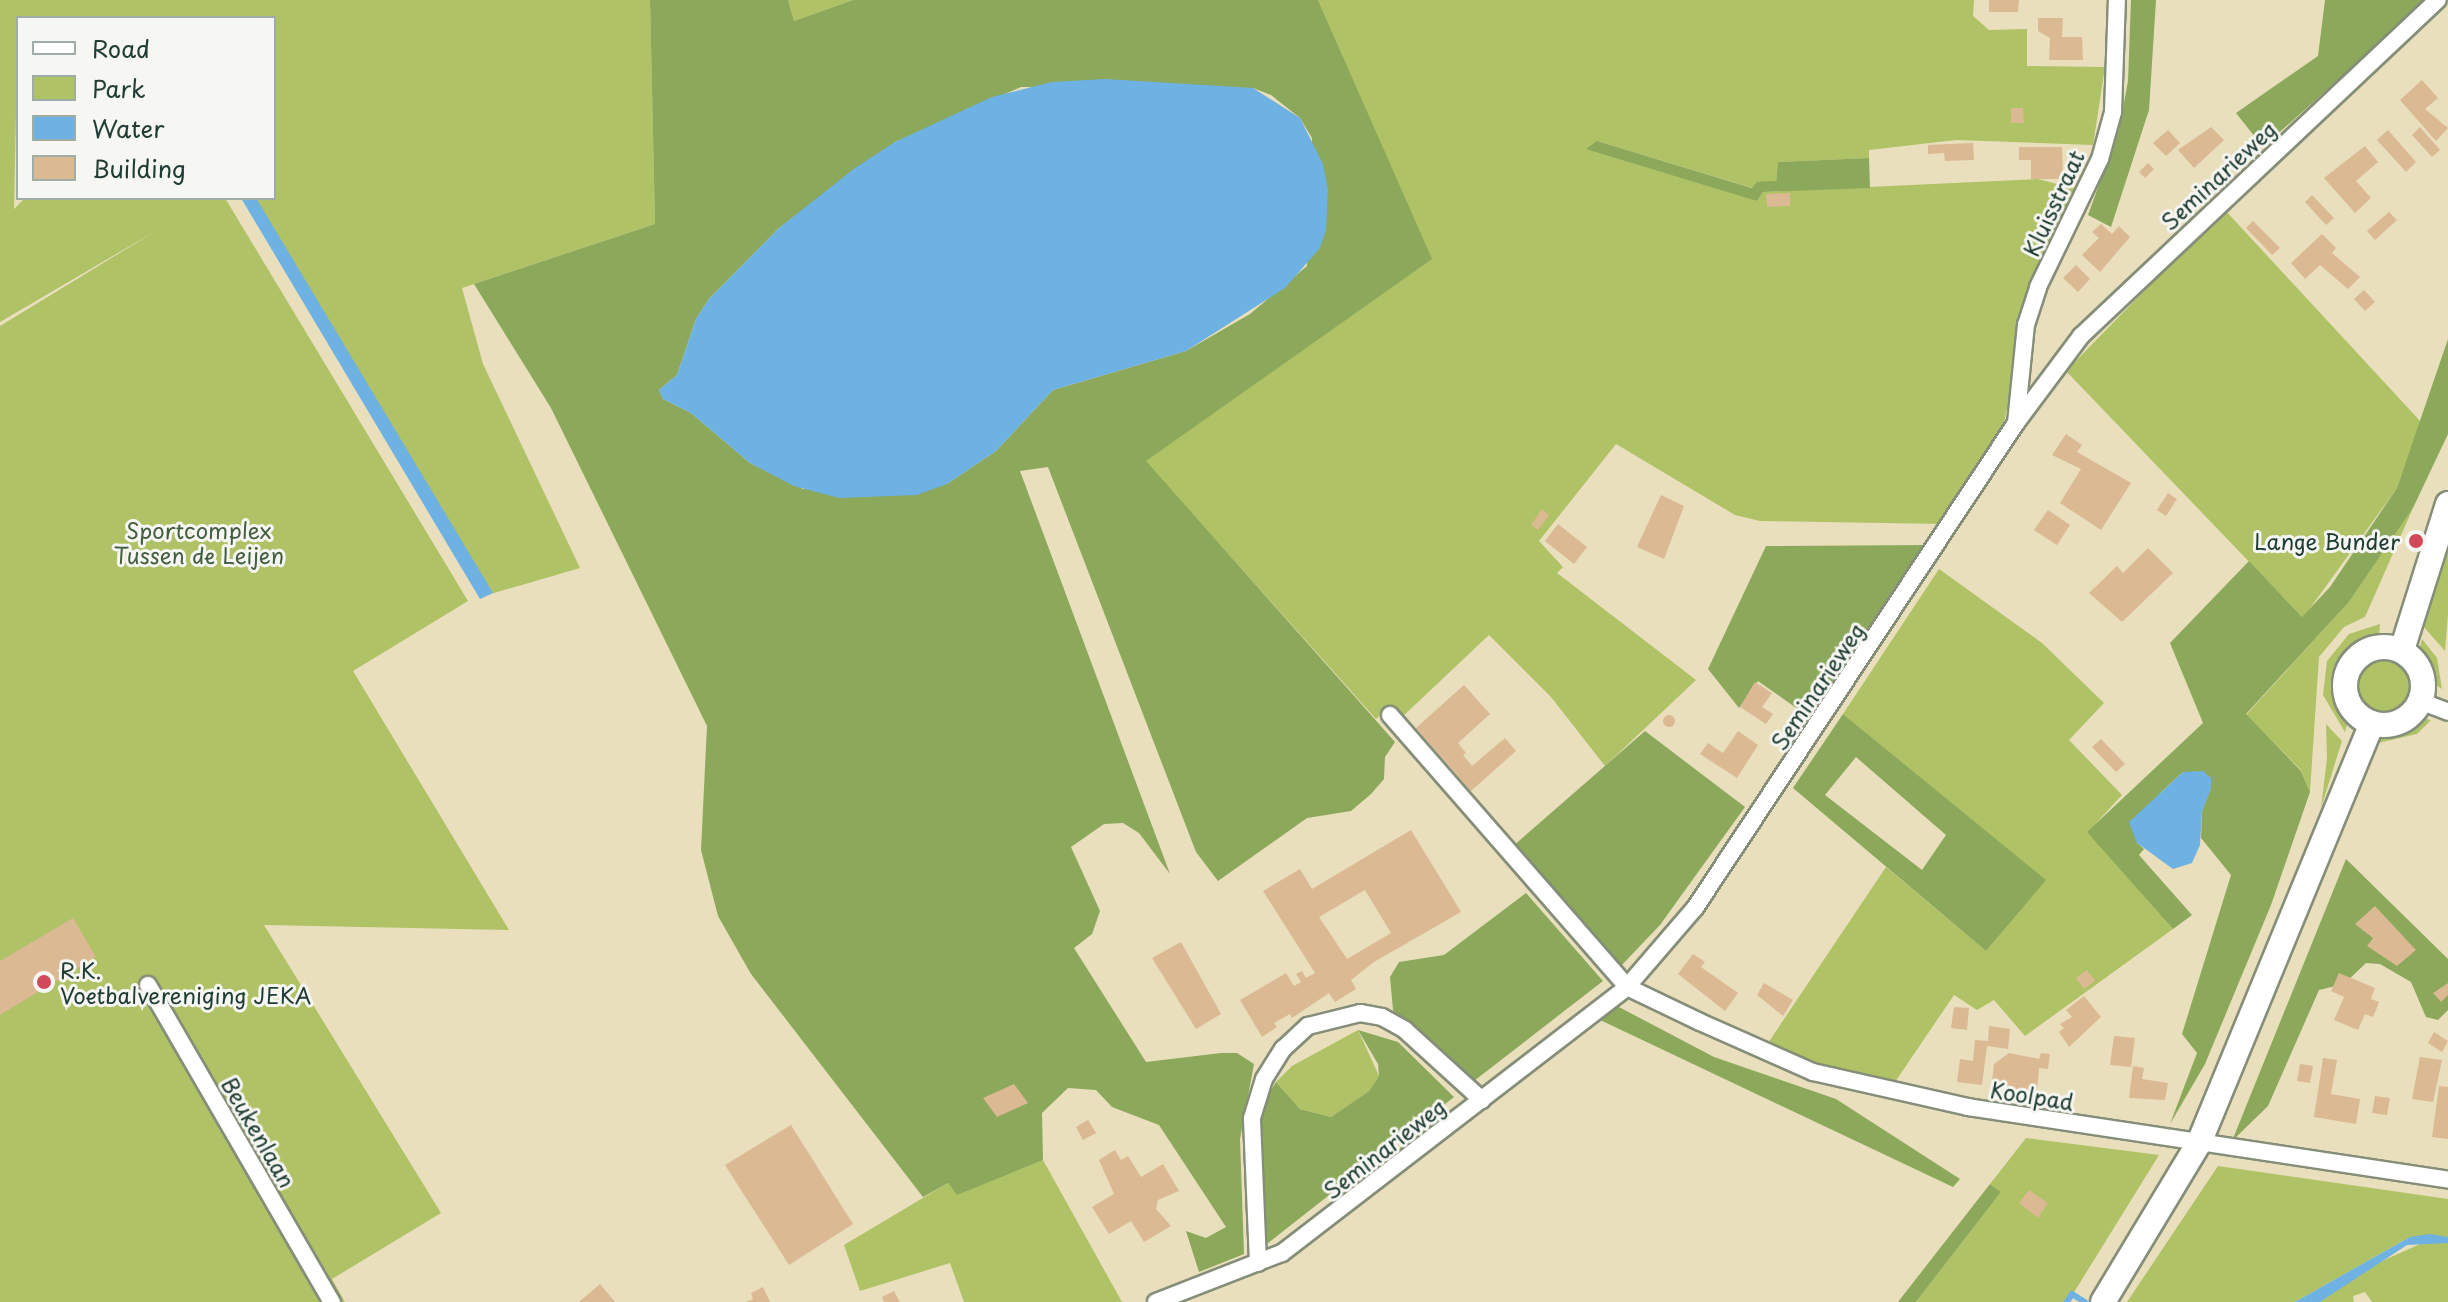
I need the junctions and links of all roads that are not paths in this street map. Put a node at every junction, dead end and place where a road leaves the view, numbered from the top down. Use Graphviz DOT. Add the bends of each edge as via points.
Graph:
graph roads {
  1 [pos="2117,0"];
  2 [pos="2438,0"];
  3 [pos="2016,423"];
  4 [pos="2448,504"];
  5 [pos="2402,650"];
  6 [pos="2420,701"];
  7 [pos="2448,712"];
  8 [pos="1390,715"];
  9 [pos="2372,723"];
  10 [pos="148,985"];
  11 [pos="1627,987"];
  12 [pos="1482,1100"];
  13 [pos="2199,1143"];
  14 [pos="2448,1180"];
  15 [pos="1258,1263"];
  16 [pos="332,1302"];
  17 [pos="1156,1302"];
  18 [pos="2103,1302"];
  1 -- 3 [label="street, Kluisstraat" via="2113,112 2100,159 2038,287 2026,325"];
  2 -- 3 [label="street, Seminarieweg" via="2081,336"];
  3 -- 11 [label="street, Seminarieweg" via="1695,908"];
  4 -- 5 [label="street"];
  5 -- 6 [label="street" via="2419,667"];
  5 -- 9 [label="street" via="2376,647 2348,670 2344,683 2351,708"];
  6 -- 7 [label="street"];
  6 -- 9 [label="street" via="2400,722"];
  8 -- 11 [label="street"];
  9 -- 13 [label="street"];
  10 -- 16 [label="street, Beukenlaan"];
  11 -- 12 [label="street, Seminarieweg"];
  11 -- 13 [label="street, Koolpad" via="1813,1072 1968,1107"];
  12 -- 15 [label="street, Seminarieweg" via="1282,1253"];
  12 -- 15 [label="street" via="1405,1030 1382,1017 1360,1013 1308,1026 1283,1049 1264,1079 1252,1118"];
  13 -- 14 [label="street, Koolpad"];
  13 -- 18 [label="street"];
  15 -- 17 [label="street, Seminarieweg"];
}
